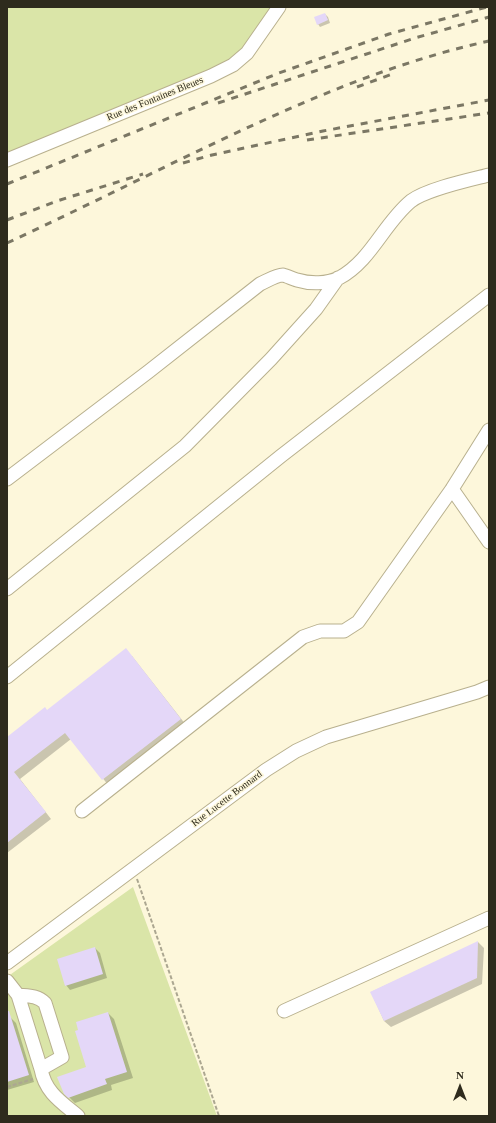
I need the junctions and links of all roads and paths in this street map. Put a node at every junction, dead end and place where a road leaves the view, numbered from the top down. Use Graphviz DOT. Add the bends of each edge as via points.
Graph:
graph roads {
  1 [pos="279,7"];
  2 [pos="7,160"];
  3 [pos="489,175"];
  4 [pos="338,278"];
  5 [pos="489,295"];
  6 [pos="489,430"];
  7 [pos="7,480"];
  8 [pos="452,489"];
  9 [pos="489,542"];
  10 [pos="7,589"];
  11 [pos="7,677"];
  12 [pos="485,690"];
  13 [pos="82,812"];
  14 [pos="134,869"];
  15 [pos="489,918"];
  16 [pos="7,963"];
  17 [pos="7,981"];
  18 [pos="18,995"];
  19 [pos="284,1011"];
  20 [pos="41,1072"];
  21 [pos="7,1087"];
  22 [pos="78,1116"];
  23 [pos="219,1116"];
  1 -- 2 [label="street, Rue des Fontaines Bleues" via="247,53 233,65"];
  3 -- 4 [label="street" via="461,182 413,200 400,211 352,269"];
  4 -- 7 [label="street" via="324,282 307,282 283,275 260,284"];
  4 -- 10 [label="street" via="316,309 276,353 185,446"];
  5 -- 11 [label="street" via="281,456"];
  6 -- 8 [label="street"];
  8 -- 9 [label="street"];
  8 -- 13 [label="street" via="358,622 344,631 320,631 303,637"];
  12 -- 14 [label="street, Rue Lucette Bonnard" via="326,737 296,751 261,774"];
  14 -- 16 [label="street, Rue Lucette Bonnard"];
  14 -- 23 [label="path"];
  15 -- 19 [label="street"];
  17 -- 18 [label="street"];
  18 -- 20 [label="street"];
  18 -- 20 [label="street" via="34,996 45,1003 62,1057"];
  20 -- 21 [label="path"];
  20 -- 22 [label="street" via="45,1084 56,1098"];
}
